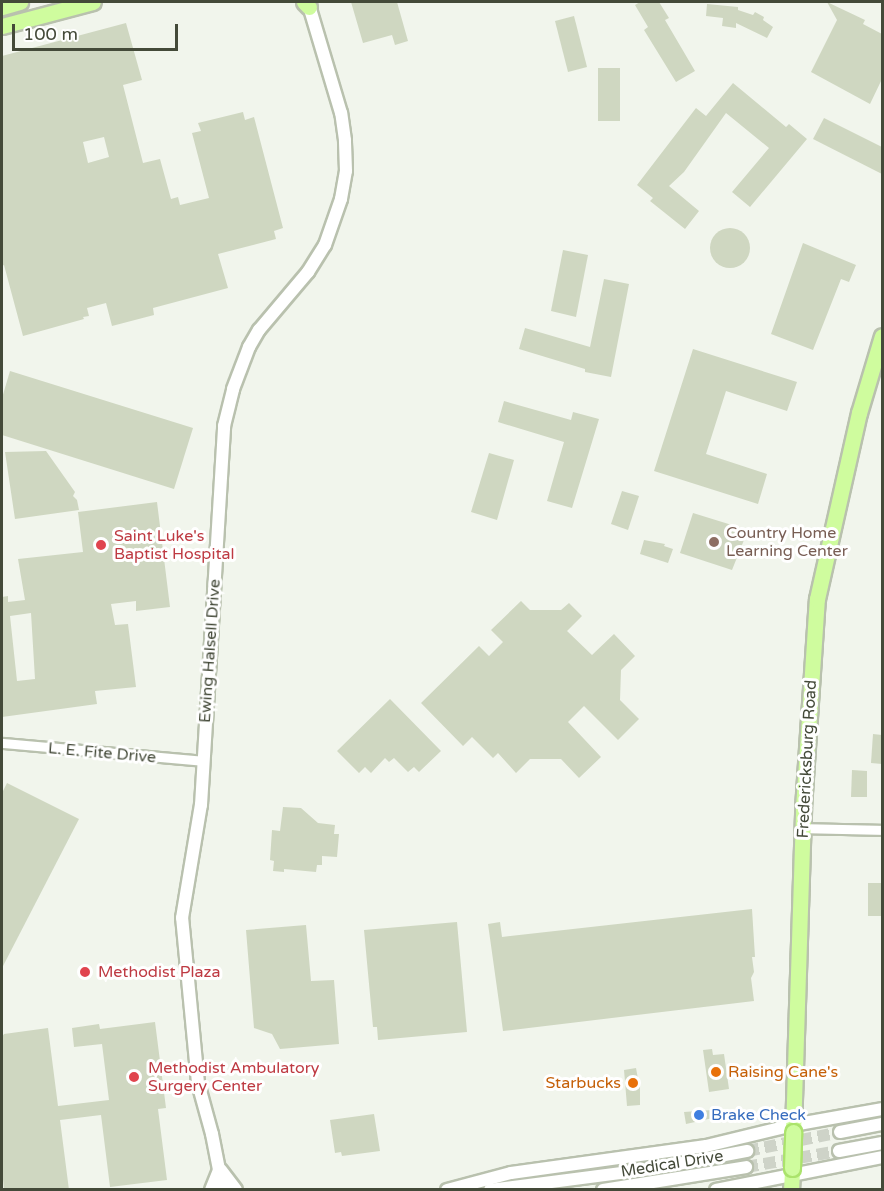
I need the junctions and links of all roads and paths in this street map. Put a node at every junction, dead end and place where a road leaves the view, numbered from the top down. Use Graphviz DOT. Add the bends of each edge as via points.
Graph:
graph roads {
  1 [pos="20,2"];
  2 [pos="93,2"];
  3 [pos="308,3"];
  4 [pos="2,7"];
  5 [pos="2,26"];
  6 [pos="882,336"];
  7 [pos="2,743"];
  8 [pos="203,761"];
  9 [pos="802,828"];
  10 [pos="882,830"];
  11 [pos="882,1109"];
  12 [pos="882,1124"];
  13 [pos="793,1129"];
  14 [pos="840,1132"];
  15 [pos="882,1143"];
  16 [pos="747,1151"];
  17 [pos="840,1151"];
  18 [pos="882,1157"];
  19 [pos="746,1167"];
  20 [pos="220,1169"];
  21 [pos="791,1177"];
  22 [pos="211,1190"];
  23 [pos="223,1190"];
  24 [pos="236,1190"];
  25 [pos="447,1190"];
  26 [pos="490,1190"];
  27 [pos="603,1190"];
  28 [pos="716,1190"];
  1 -- 4 [label="main road"];
  2 -- 5 [label="main road"];
  3 -- 8 [label="street, Ewing Halsell Drive" via="341,113 346,171 325,245 308,272 259,330 233,389 224,426"];
  6 -- 9 [label="main road, Fredericksburg Road" via="859,413 817,599"];
  7 -- 8 [label="street, L. E. Fite Drive"];
  8 -- 20 [label="street, Ewing Halsell Drive" via="199,827 185,898 183,944 198,1083"];
  9 -- 10 [label="street"];
  9 -- 13 [label="main road, Fredericksburg Road"];
  11 -- 13 [label="street"];
  12 -- 14 [label="street"];
  13 -- 21 [label="main road, Fredericksburg Road, bridge"];
  13 -- 25 [label="street" via="706,1146 512,1173"];
  15 -- 17 [label="street"];
  16 -- 26 [label="street, Medical Drive" via="651,1169"];
  18 -- 21 [label="street"];
  19 -- 27 [label="street, Medical Drive"];
  20 -- 22 [label="street"];
  20 -- 23 [label="street, Ewing Halsell Drive"];
  20 -- 24 [label="street"];
  21 -- 28 [label="street"];
}
